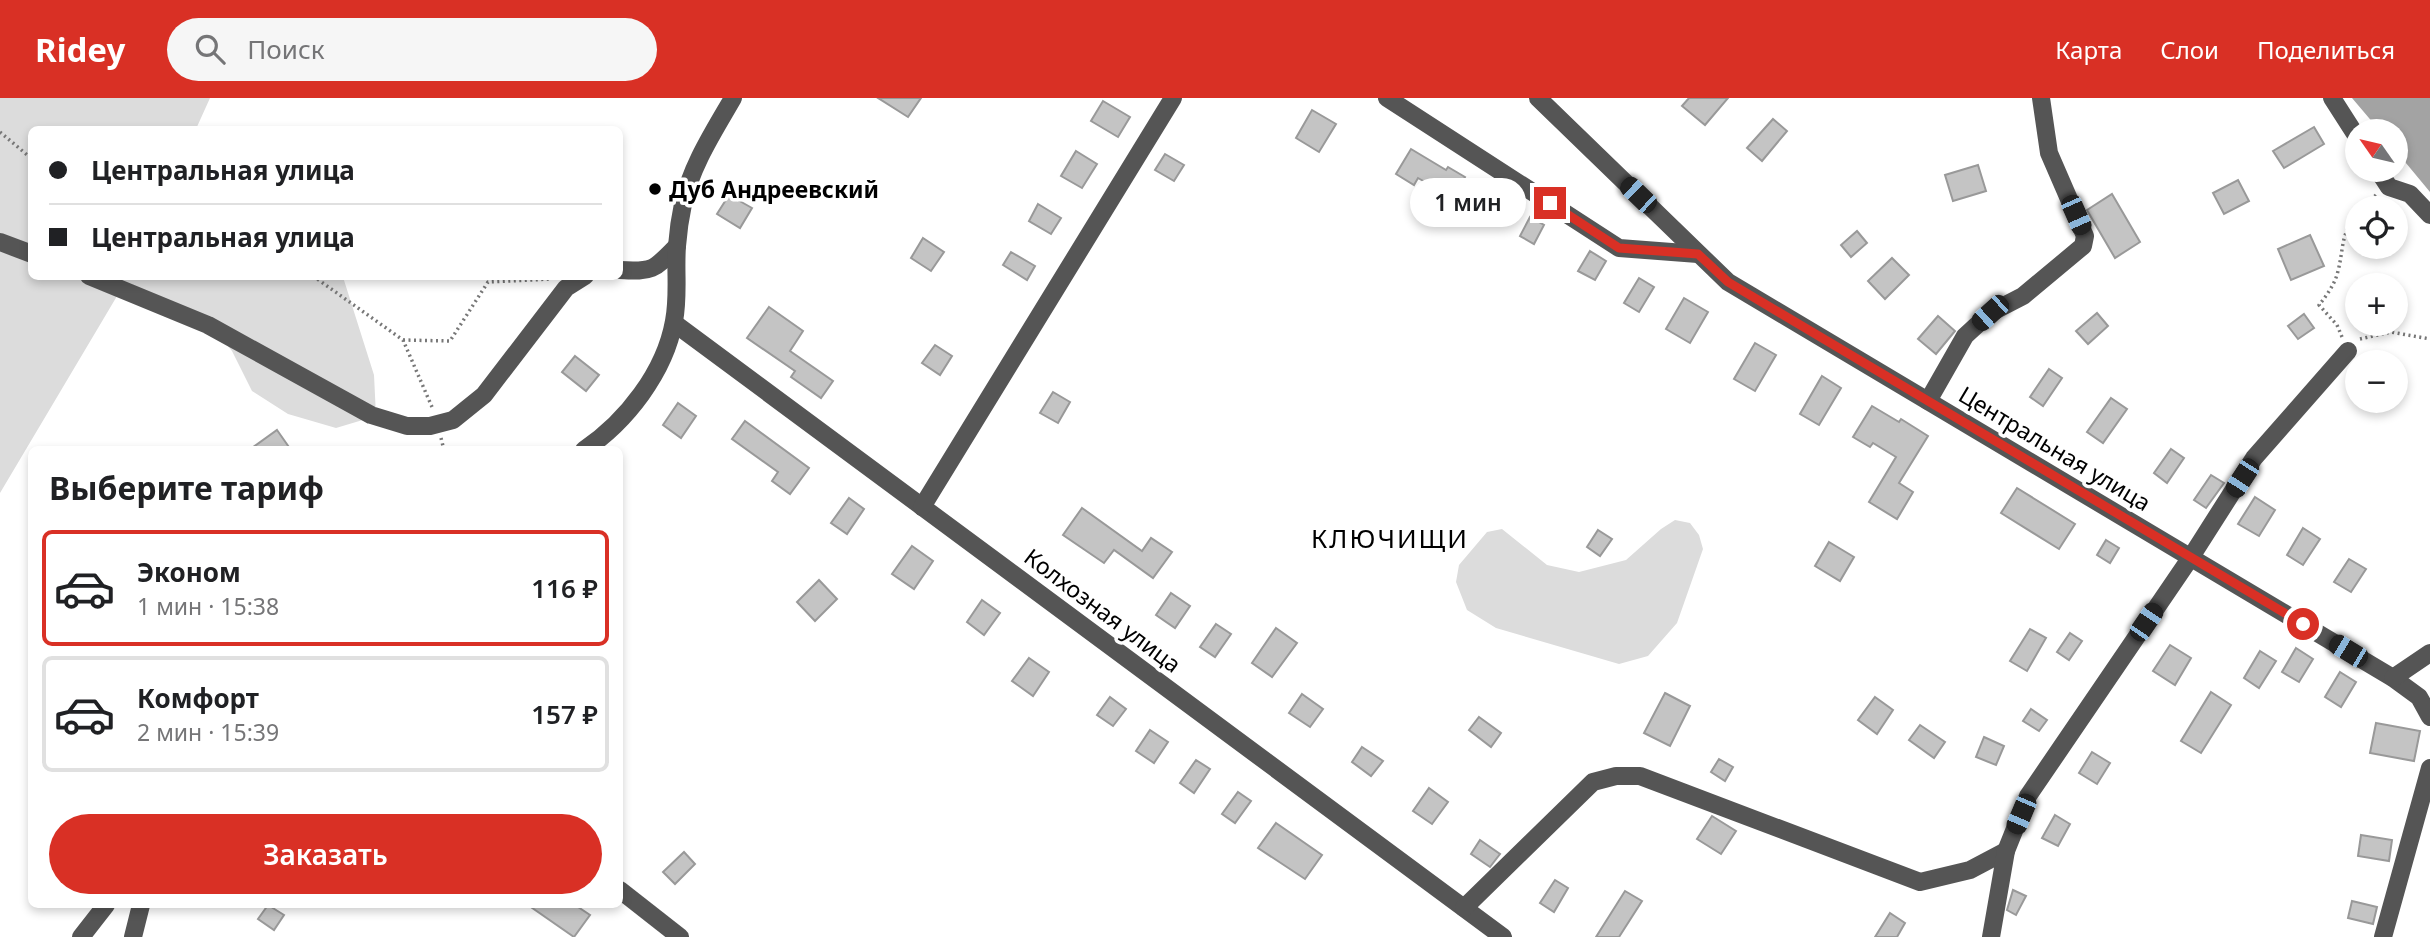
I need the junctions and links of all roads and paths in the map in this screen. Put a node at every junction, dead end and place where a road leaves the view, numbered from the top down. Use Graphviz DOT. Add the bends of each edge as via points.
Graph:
graph roads {
  1 [pos="733,98"];
  2 [pos="1173,98"];
  3 [pos="1387,98"];
  4 [pos="1538,98"];
  5 [pos="2041,98"];
  6 [pos="2332,98"];
  7 [pos="2345,119"];
  8 [pos="0,132"];
  9 [pos="28,156"];
  10 [pos="2386,182"];
  11 [pos="2430,215"];
  12 [pos="2345,236"];
  13 [pos="0,242"];
  14 [pos="677,246"];
  15 [pos="28,252"];
  16 [pos="1698,254"];
  17 [pos="623,270"];
  18 [pos="99,280"];
  19 [pos="319,280"];
  20 [pos="527,280"];
  21 [pos="580,280"];
  22 [pos="674,323"];
  23 [pos="2430,339"];
  24 [pos="403,340"];
  25 [pos="2348,350"];
  26 [pos="2349,350"];
  27 [pos="2345,354"];
  28 [pos="1928,401"];
  29 [pos="439,424"];
  30 [pos="443,446"];
  31 [pos="590,446"];
  32 [pos="922,506"];
  33 [pos="2191,557"];
  34 [pos="2430,653"];
  35 [pos="2393,678"];
  36 [pos="2430,717"];
  37 [pos="2430,768"];
  38 [pos="2006,851"];
  39 [pos="623,892"];
  40 [pos="104,908"];
  41 [pos="140,908"];
  42 [pos="1464,908"];
  43 [pos="81,937"];
  44 [pos="133,937"];
  45 [pos="680,937"];
  46 [pos="1503,937"];
  47 [pos="1991,937"];
  48 [pos="2383,937"];
  1 -- 14 [label="street" via="696,166 683,202"];
  2 -- 32 [label="street"];
  3 -- 16 [label="street" via="1619,248"];
  4 -- 16 [label="street, Центральная улица"];
  5 -- 28 [label="street" via="2049,153 2085,236 2083,246 1965,336"];
  6 -- 7 [label="street"];
  8 -- 9 [label="path"];
  10 -- 11 [label="street" via="2410,194"];
  12 -- 25 [label="path" via="2339,270 2319,305 2337,325"];
  13 -- 15 [label="street"];
  14 -- 17 [label="street" via="660,264 644,272"];
  14 -- 22 [label="street"];
  16 -- 28 [label="street, Центральная улица" via="1728,282"];
  18 -- 29 [label="street" via="208,324 371,415 407,426"];
  19 -- 24 [label="path"];
  20 -- 24 [label="path" via="488,282 450,341"];
  21 -- 29 [label="street" via="566,288 484,395 453,420"];
  22 -- 31 [label="street" via="645,388 630,410"];
  22 -- 32 [label="street, Колхозная улица"];
  23 -- 26 [label="path" via="2391,332 2360,339"];
  24 -- 29 [label="path"];
  27 -- 33 [label="street" via="2254,458"];
  28 -- 33 [label="street, Центральная улица"];
  29 -- 30 [label="path"];
  32 -- 42 [label="street, Колхозная улица"];
  33 -- 35 [label="street, Центральная улица"];
  33 -- 38 [label="street" via="2028,796"];
  34 -- 35 [label="street"];
  35 -- 36 [label="street, Центральная улица" via="2419,697"];
  37 -- 48 [label="street"];
  38 -- 42 [label="street" via="1970,870 1920,882 1640,776 1616,776 1593,782"];
  38 -- 47 [label="street"];
  39 -- 45 [label="street"];
  40 -- 43 [label="street"];
  41 -- 44 [label="street"];
  42 -- 46 [label="street, Колхозная улица"];
}
